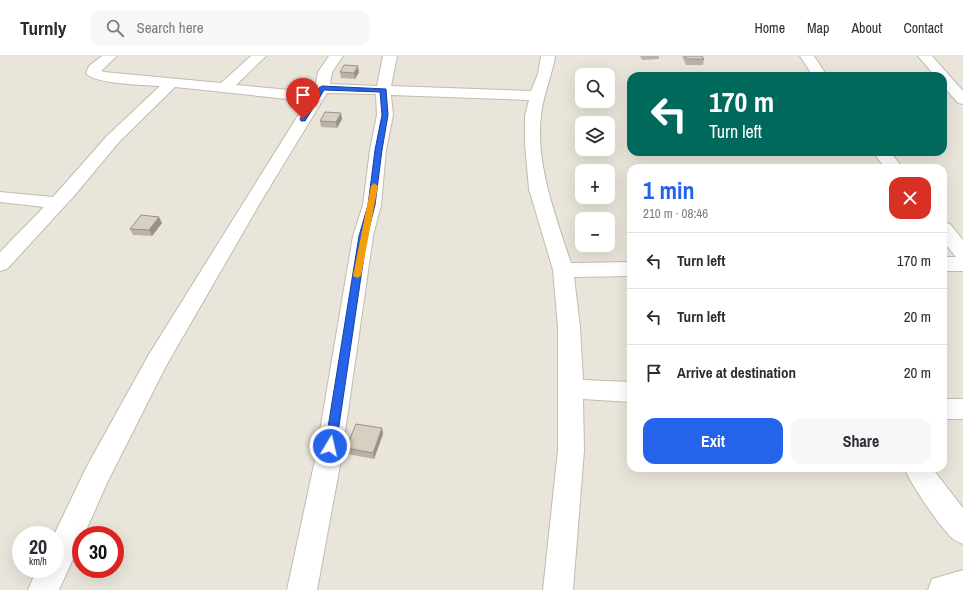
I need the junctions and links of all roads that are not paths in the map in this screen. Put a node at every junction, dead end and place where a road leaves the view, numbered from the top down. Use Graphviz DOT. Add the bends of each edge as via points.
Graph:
graph roads {
  1 [pos="110,56"];
  2 [pos="259,56"];
  3 [pos="336,56"];
  4 [pos="390,56"];
  5 [pos="548,56"];
  6 [pos="806,56"];
  7 [pos="925,56"];
  8 [pos="817,72"];
  9 [pos="939,72"];
  10 [pos="947,81"];
  11 [pos="171,83"];
  12 [pos="224,88"];
  13 [pos="383,91"];
  14 [pos="319,93"];
  15 [pos="537,96"];
  16 [pos="963,100"];
  17 [pos="884,156"];
  18 [pos="891,164"];
  19 [pos="0,198"];
  20 [pos="58,203"];
  21 [pos="947,233"];
  22 [pos="963,253"];
  23 [pos="0,264"];
  24 [pos="947,264"];
  25 [pos="963,264"];
  26 [pos="627,269"];
  27 [pos="563,270"];
  28 [pos="571,389"];
  29 [pos="627,392"];
  30 [pos="947,409"];
  31 [pos="963,409"];
  32 [pos="920,472"];
  33 [pos="963,530"];
  34 [pos="64,546"];
  35 [pos="49,578"];
  36 [pos="963,585"];
  37 [pos="43,590"];
  38 [pos="302,590"];
  39 [pos="558,590"];
  40 [pos="943,590"];
  1 -- 11 [label="street" via="92,73"];
  2 -- 12 [label="street"];
  3 -- 14 [label="street" via="325,72"];
  4 -- 13 [label="street"];
  5 -- 15 [label="street"];
  6 -- 8 [label="street"];
  7 -- 9 [label="street"];
  10 -- 16 [label="street"];
  11 -- 12 [label="street"];
  11 -- 20 [label="street" via="112,139"];
  12 -- 14 [label="street"];
  13 -- 14 [label="street"];
  13 -- 15 [label="street"];
  13 -- 38 [label="street" via="385,115 372,205 363,236 328,460"];
  14 -- 34 [label="street" via="156,362 96,477"];
  15 -- 27 [label="street" via="533,116 533,144 538,189"];
  17 -- 18 [label="street"];
  19 -- 20 [label="street"];
  20 -- 23 [label="street"];
  21 -- 22 [label="street"];
  24 -- 25 [label="street"];
  26 -- 27 [label="street"];
  27 -- 28 [label="street" via="569,328"];
  28 -- 29 [label="street"];
  28 -- 39 [label="street" via="571,450"];
  30 -- 31 [label="street"];
  32 -- 33 [label="street"];
  35 -- 37 [label="street"];
  36 -- 40 [label="street"];
}
